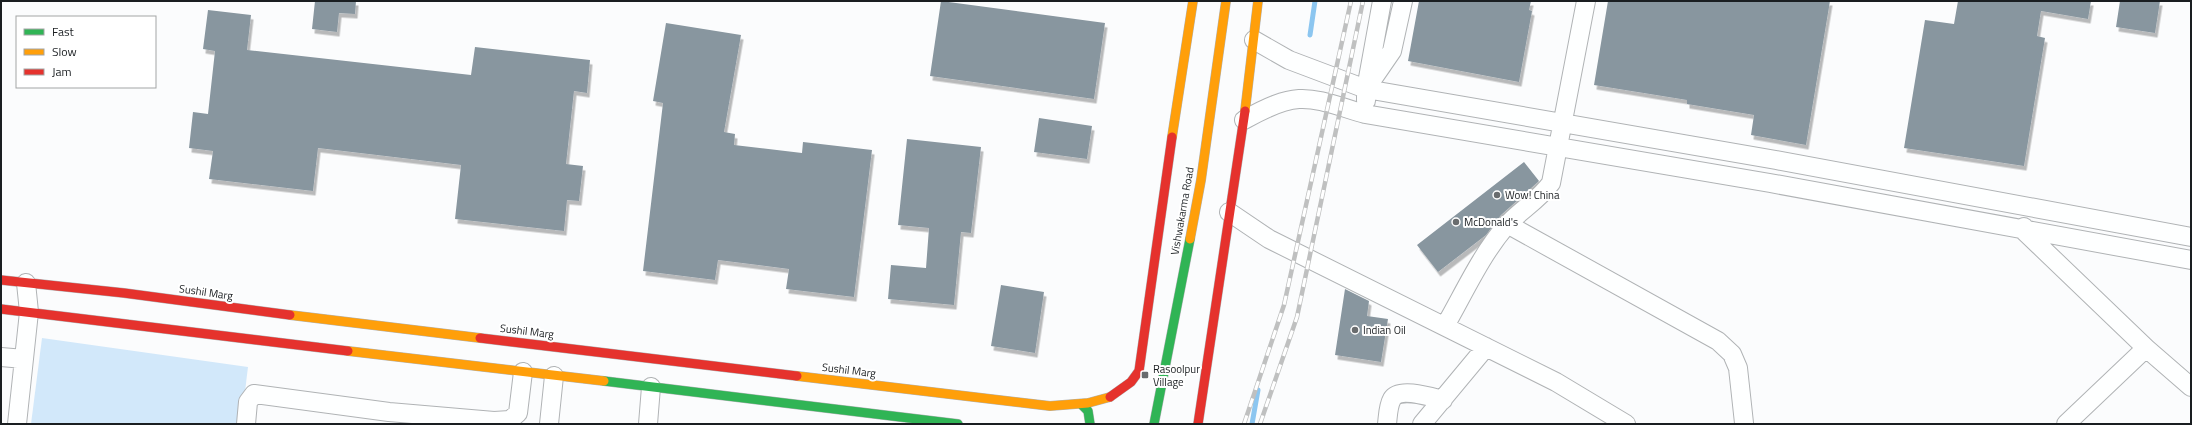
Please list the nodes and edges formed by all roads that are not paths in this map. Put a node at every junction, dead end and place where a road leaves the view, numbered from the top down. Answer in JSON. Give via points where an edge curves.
{"nodes":[{"id":1,"x":1193,"y":1,"type":"edge"},
{"id":2,"x":1226,"y":1,"type":"edge"},
{"id":3,"x":1258,"y":1,"type":"edge"},
{"id":4,"x":1382,"y":1,"type":"edge"},
{"id":5,"x":1403,"y":1,"type":"edge"},
{"id":6,"x":1586,"y":1,"type":"edge"},
{"id":7,"x":1254,"y":40,"type":"junction"},
{"id":8,"x":1366,"y":89,"type":"junction"},
{"id":9,"x":1365,"y":114,"type":"junction"},
{"id":10,"x":1244,"y":120,"type":"junction"},
{"id":11,"x":1562,"y":124,"type":"junction"},
{"id":12,"x":1558,"y":146,"type":"junction"},
{"id":13,"x":2028,"y":207,"type":"junction"},
{"id":14,"x":1229,"y":212,"type":"junction"},
{"id":15,"x":1507,"y":224,"type":"junction"},
{"id":16,"x":2024,"y":230,"type":"junction"},
{"id":17,"x":2191,"y":237,"type":"edge"},
{"id":18,"x":2191,"y":260,"type":"edge"},
{"id":19,"x":1,"y":280,"type":"edge"},
{"id":20,"x":26,"y":283,"type":"junction"},
{"id":21,"x":1,"y":309,"type":"edge"},
{"id":22,"x":29,"y":312,"type":"junction"},
{"id":23,"x":1445,"y":326,"type":"junction"},
{"id":24,"x":1486,"y":346,"type":"junction"},
{"id":25,"x":1170,"y":348,"type":"junction"},
{"id":26,"x":2146,"y":348,"type":"junction"},
{"id":27,"x":1,"y":357,"type":"edge"},
{"id":28,"x":24,"y":359,"type":"junction"},
{"id":29,"x":1139,"y":371,"type":"junction"},
{"id":30,"x":523,"y":372,"type":"junction"},
{"id":31,"x":554,"y":376,"type":"junction"},
{"id":32,"x":651,"y":387,"type":"junction"},
{"id":33,"x":2191,"y":387,"type":"edge"},
{"id":34,"x":1443,"y":400,"type":"junction"},
{"id":35,"x":1082,"y":404,"type":"junction"},
{"id":36,"x":388,"y":418,"type":"edge"},
{"id":37,"x":518,"y":419,"type":"edge"},
{"id":38,"x":17,"y":424,"type":"edge"},
{"id":39,"x":246,"y":424,"type":"edge"},
{"id":40,"x":549,"y":424,"type":"edge"},
{"id":41,"x":648,"y":424,"type":"edge"},
{"id":42,"x":958,"y":424,"type":"edge"},
{"id":43,"x":1090,"y":424,"type":"edge"},
{"id":44,"x":1154,"y":424,"type":"edge"},
{"id":45,"x":1198,"y":424,"type":"edge"},
{"id":46,"x":1387,"y":424,"type":"edge"},
{"id":47,"x":1422,"y":424,"type":"edge"},
{"id":48,"x":1626,"y":424,"type":"edge"},
{"id":49,"x":1744,"y":424,"type":"edge"},
{"id":50,"x":2066,"y":424,"type":"edge"}],
"edges":[{"from":1,"to":29,"type":"street","via":[[1168,192]]},
{"from":2,"to":25,"type":"street","name":"Vishwakarma Road"},
{"from":3,"to":7,"type":"street"},
{"from":4,"to":8,"type":"street"},
{"from":5,"to":8,"type":"street","via":[[1392,51]]},
{"from":6,"to":11,"type":"street"},
{"from":7,"to":8,"type":"street","via":[[1289,60]]},
{"from":7,"to":10,"type":"street"},
{"from":8,"to":9,"type":"street"},
{"from":8,"to":11,"type":"street"},
{"from":9,"to":10,"type":"street","via":[[1311,98],[1299,98],[1284,100]]},
{"from":9,"to":12,"type":"street"},
{"from":10,"to":14,"type":"street"},
{"from":11,"to":12,"type":"street"},
{"from":11,"to":13,"type":"street","via":[[1776,160]]},
{"from":12,"to":15,"type":"street","via":[[1551,184],[1541,196]]},
{"from":12,"to":16,"type":"street"},
{"from":13,"to":16,"type":"street"},
{"from":13,"to":17,"type":"street"},
{"from":14,"to":23,"type":"street","via":[[1269,239]]},
{"from":14,"to":45,"type":"street"},
{"from":15,"to":23,"type":"street"},
{"from":15,"to":49,"type":"street","via":[[1718,341],[1732,354],[1738,368]]},
{"from":16,"to":18,"type":"street"},
{"from":16,"to":26,"type":"street"},
{"from":19,"to":20,"type":"street","name":"Sushil Marg"},
{"from":20,"to":22,"type":"street"},
{"from":20,"to":35,"type":"street","name":"Sushil Marg","via":[[1050,406]]},
{"from":21,"to":22,"type":"street"},
{"from":22,"to":28,"type":"street"},
{"from":22,"to":30,"type":"street"},
{"from":23,"to":24,"type":"street"},
{"from":24,"to":34,"type":"street"},
{"from":24,"to":48,"type":"street","via":[[1556,382]]},
{"from":25,"to":29,"type":"street"},
{"from":25,"to":44,"type":"street","name":"Vishwakarma Road"},
{"from":26,"to":33,"type":"street"},
{"from":26,"to":50,"type":"street"},
{"from":27,"to":28,"type":"street"},
{"from":28,"to":38,"type":"street"},
{"from":29,"to":35,"type":"street","name":"Sushil Marg","via":[[1122,392],[1096,402]]},
{"from":30,"to":31,"type":"street"},
{"from":30,"to":37,"type":"street"},
{"from":31,"to":32,"type":"street"},
{"from":31,"to":40,"type":"street"},
{"from":32,"to":41,"type":"street"},
{"from":32,"to":42,"type":"street"},
{"from":34,"to":46,"type":"street","via":[[1403,392],[1396,394],[1391,400]]},
{"from":34,"to":47,"type":"street"},
{"from":35,"to":43,"type":"street","via":[[1088,411]]},
{"from":36,"to":37,"type":"street","via":[[494,422]]},
{"from":36,"to":39,"type":"street","via":[[254,394],[248,402]]}]}
